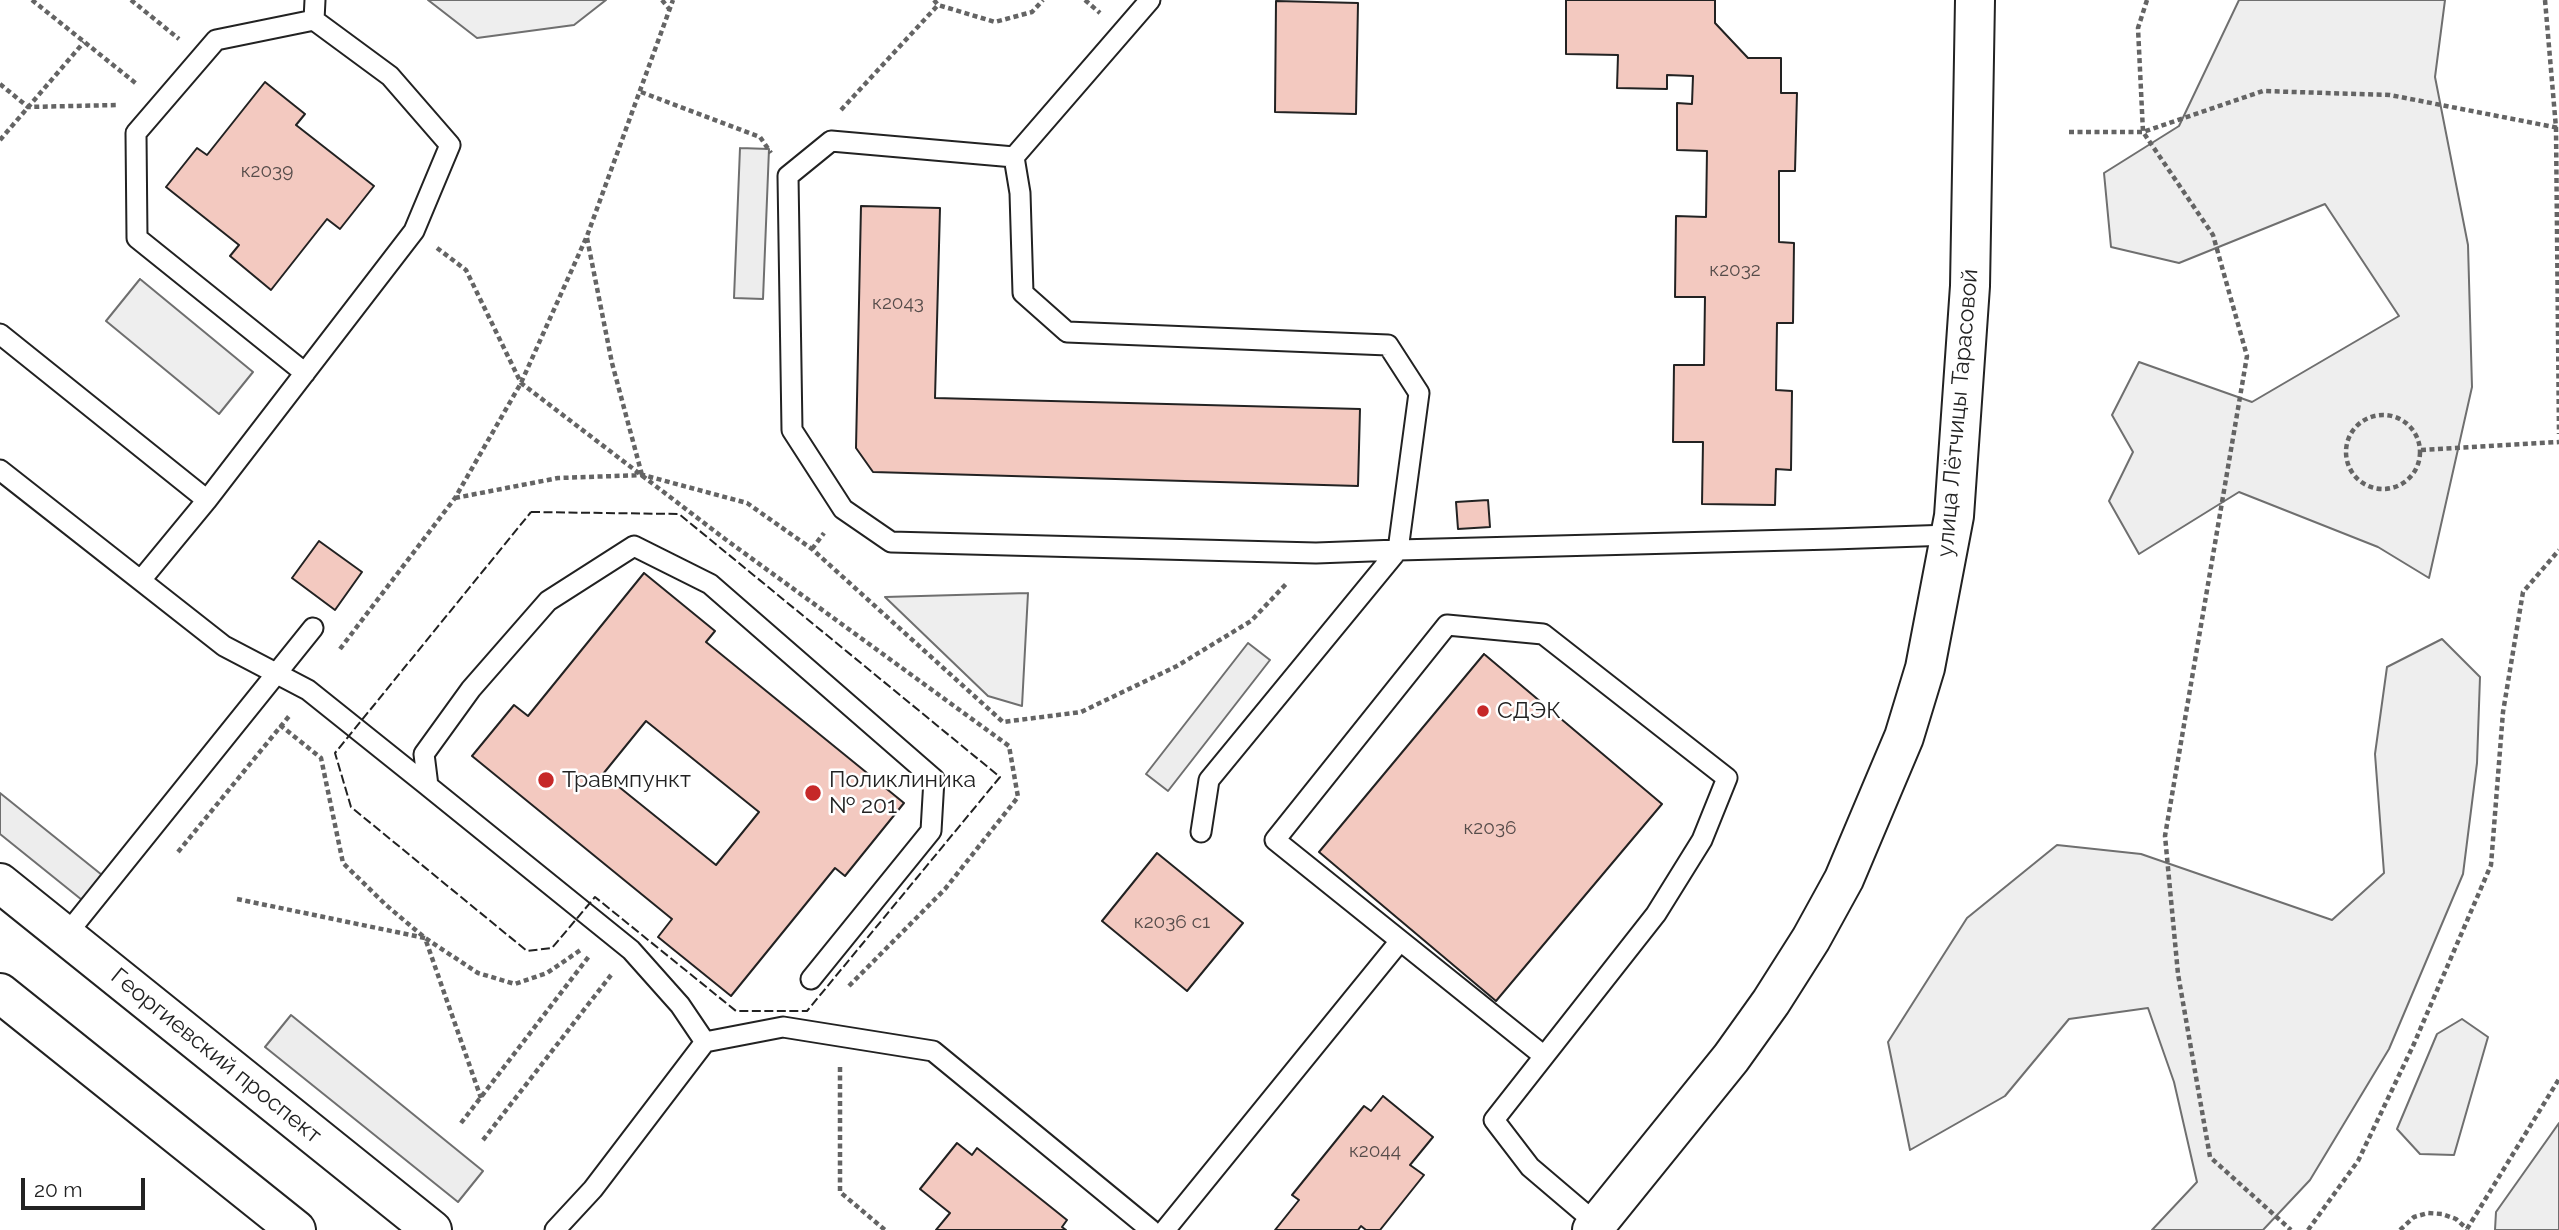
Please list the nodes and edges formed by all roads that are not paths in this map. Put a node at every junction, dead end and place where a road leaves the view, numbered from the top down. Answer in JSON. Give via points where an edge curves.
{"nodes":[{"id":1,"x":1150,"y":0,"type":"edge"},
{"id":2,"x":1975,"y":0,"type":"edge"},
{"id":3,"x":315,"y":10,"type":"edge"},
{"id":4,"x":1014,"y":157,"type":"junction"},
{"id":5,"x":0,"y":334,"type":"edge"},
{"id":6,"x":304,"y":373,"type":"junction"},
{"id":7,"x":0,"y":470,"type":"edge"},
{"id":8,"x":208,"y":500,"type":"junction"},
{"id":9,"x":1950,"y":535,"type":"junction"},
{"id":10,"x":1398,"y":550,"type":"junction"},
{"id":11,"x":141,"y":580,"type":"junction"},
{"id":12,"x":313,"y":628,"type":"dead end"},
{"id":13,"x":277,"y":674,"type":"junction"},
{"id":14,"x":428,"y":786,"type":"junction"},
{"id":15,"x":1201,"y":832,"type":"dead end"},
{"id":16,"x":0,"y":883,"type":"edge"},
{"id":17,"x":66,"y":935,"type":"junction"},
{"id":18,"x":1401,"y":941,"type":"junction"},
{"id":19,"x":811,"y":979,"type":"dead end"},
{"id":20,"x":0,"y":993,"type":"edge"},
{"id":21,"x":705,"y":1042,"type":"junction"},
{"id":22,"x":1544,"y":1056,"type":"junction"},
{"id":23,"x":1595,"y":1227,"type":"edge"},
{"id":24,"x":296,"y":1230,"type":"edge"},
{"id":25,"x":432,"y":1230,"type":"edge"},
{"id":26,"x":555,"y":1230,"type":"edge"},
{"id":27,"x":1151,"y":1230,"type":"edge"},
{"id":28,"x":1165,"y":1230,"type":"edge"}],
"edges":[{"from":1,"to":4,"type":"lane"},
{"from":2,"to":9,"type":"main road","name":"улица Лётчицы Тарасовой","via":[[1970,286]]},
{"from":3,"to":6,"type":"lane","via":[[390,76],[450,145],[414,231]]},
{"from":3,"to":6,"type":"lane","via":[[216,40],[136,133],[137,238]]},
{"from":4,"to":10,"type":"lane","via":[[1020,193],[1023,293],[1067,332],[1388,345],[1419,393]]},
{"from":4,"to":10,"type":"lane","via":[[831,141],[788,176],[792,430],[843,509],[891,542]]},
{"from":5,"to":8,"type":"lane"},
{"from":6,"to":8,"type":"lane"},
{"from":7,"to":11,"type":"lane"},
{"from":8,"to":11,"type":"lane"},
{"from":9,"to":10,"type":"lane"},
{"from":9,"to":23,"type":"main road","name":"улица Лётчицы Тарасовой","via":[[1925,668],[1905,737],[1844,878],[1771,1002]]},
{"from":10,"to":15,"type":"lane","via":[[1209,780]]},
{"from":11,"to":13,"type":"lane","via":[[224,646]]},
{"from":12,"to":13,"type":"lane"},
{"from":13,"to":14,"type":"lane","via":[[308,690]]},
{"from":13,"to":17,"type":"lane"},
{"from":14,"to":19,"type":"lane","via":[[425,754],[471,689],[548,601],[634,546],[710,584],[934,779],[931,831]]},
{"from":14,"to":21,"type":"lane","via":[[631,950],[680,1005]]},
{"from":16,"to":17,"type":"main road","name":"Георгиевский проспект"},
{"from":17,"to":25,"type":"main road","name":"Георгиевский проспект"},
{"from":18,"to":22,"type":"lane"},
{"from":18,"to":22,"type":"lane","via":[[1275,839],[1447,625],[1543,634],[1727,778],[1702,840],[1656,914]]},
{"from":18,"to":28,"type":"lane"},
{"from":20,"to":24,"type":"main road"},
{"from":21,"to":26,"type":"lane","via":[[593,1189]]},
{"from":21,"to":27,"type":"lane","via":[[783,1027],[933,1051]]},
{"from":22,"to":23,"type":"lane","via":[[1494,1120],[1530,1167]]}]}
